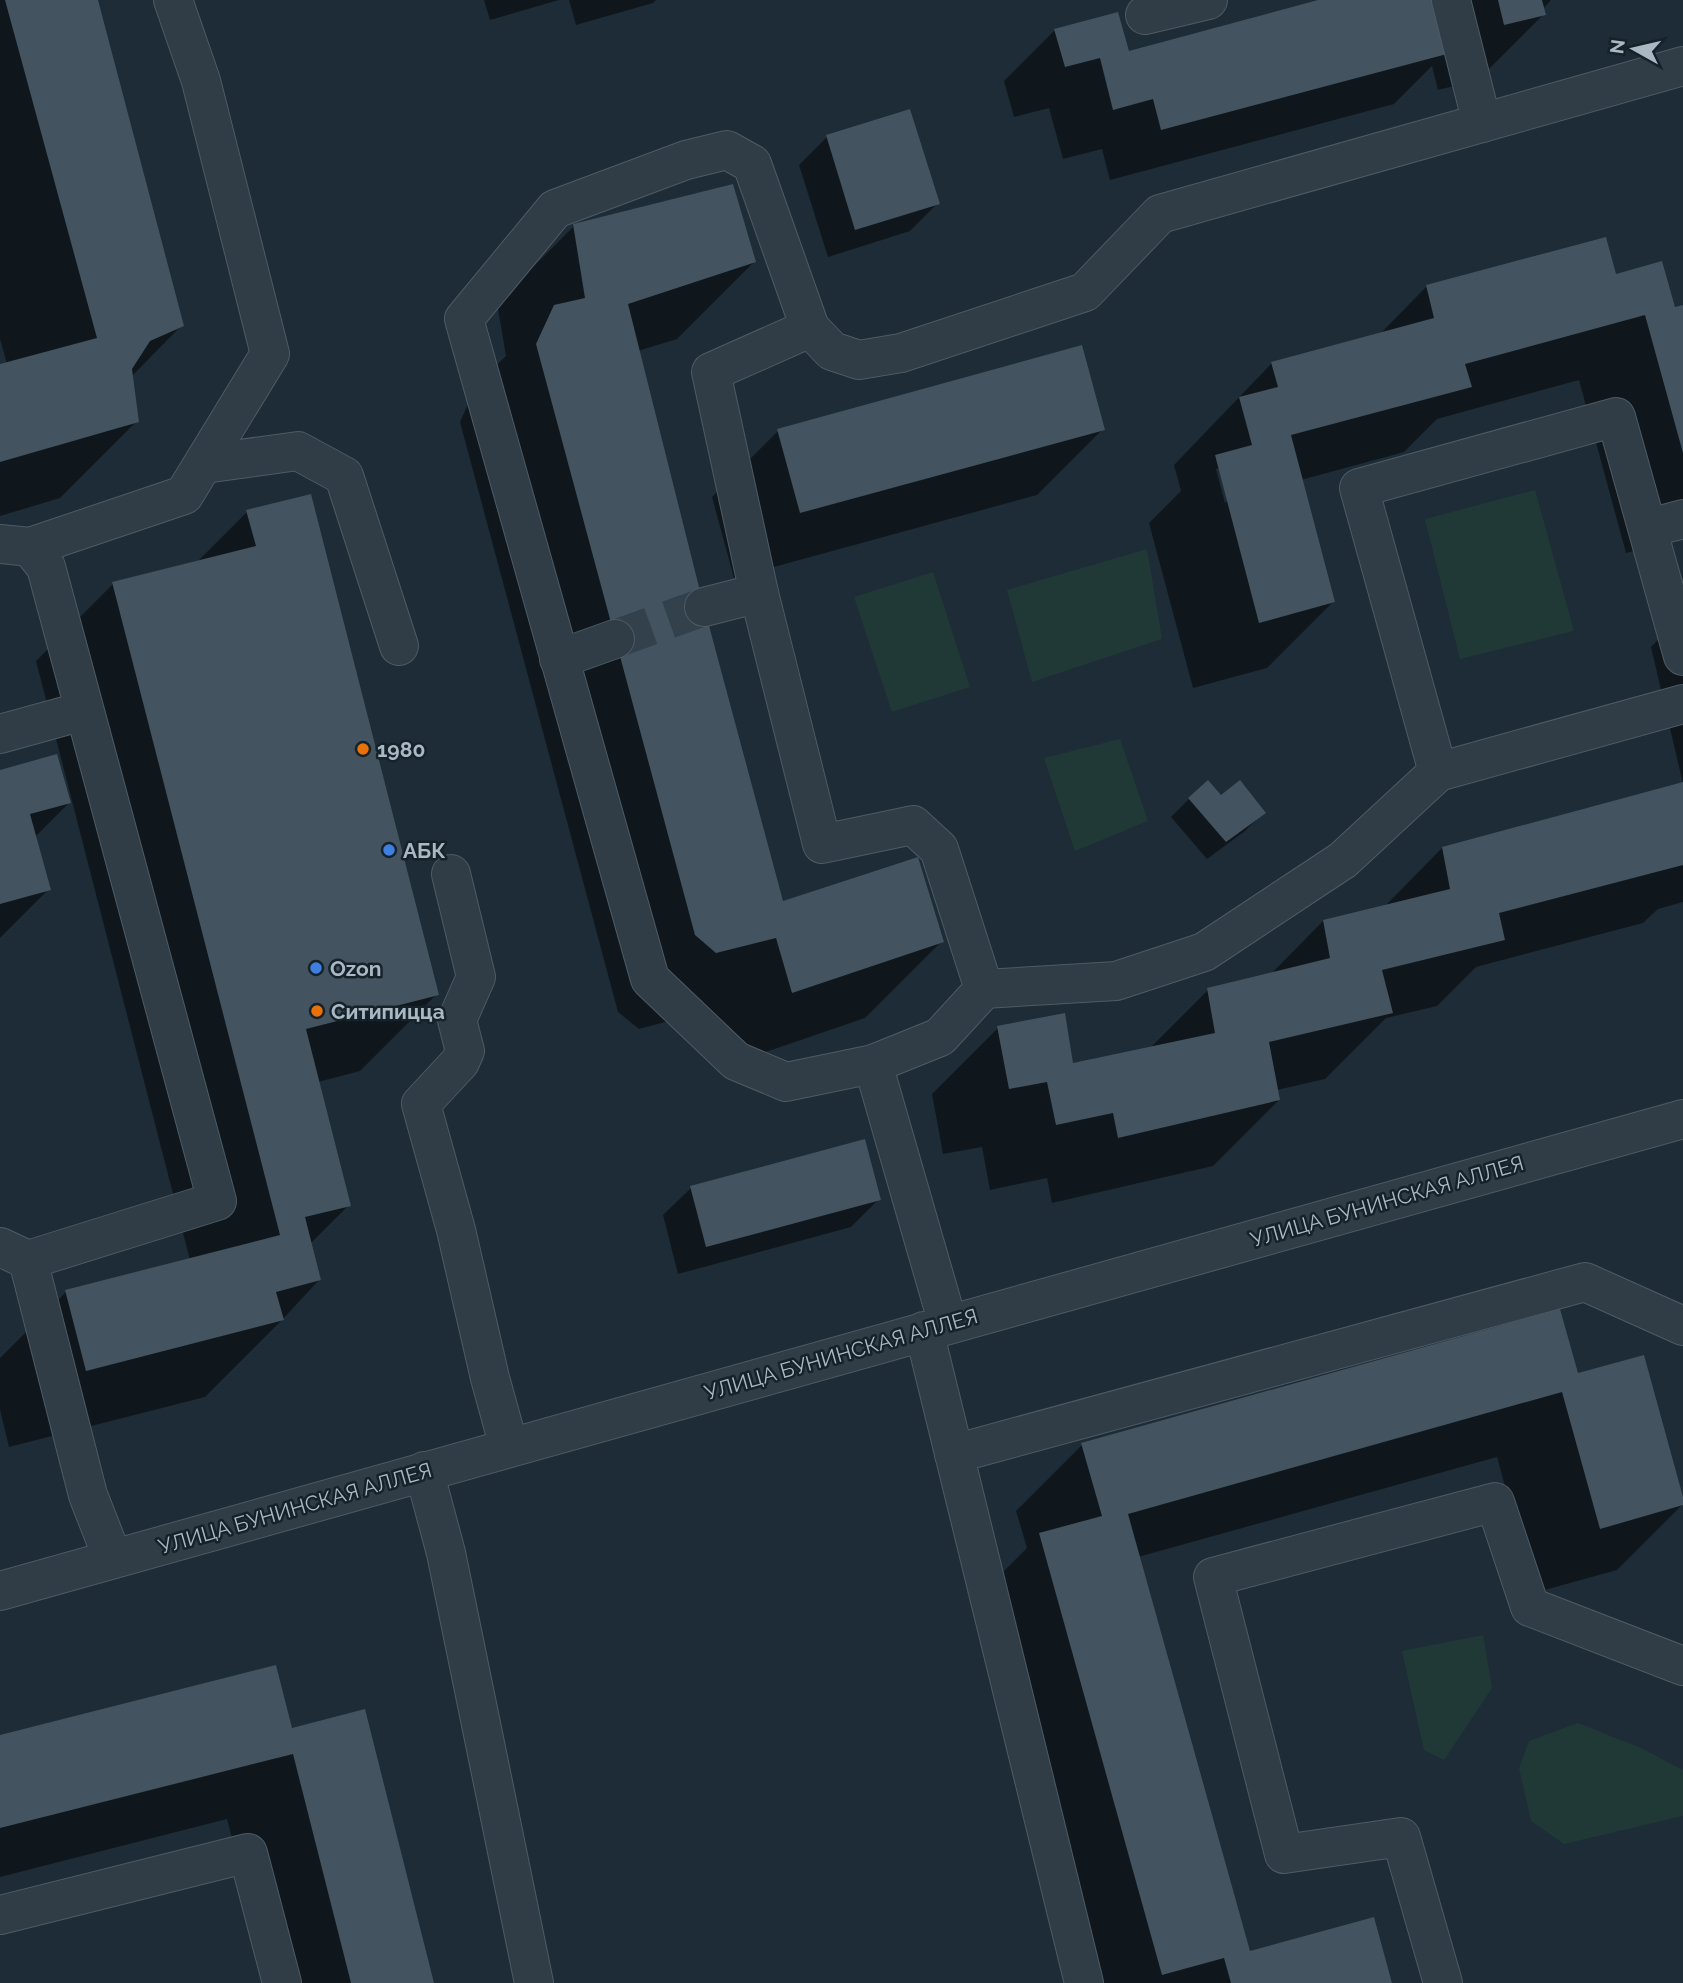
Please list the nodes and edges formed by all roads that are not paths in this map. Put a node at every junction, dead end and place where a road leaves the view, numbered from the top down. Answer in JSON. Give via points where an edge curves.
{"nodes":[{"id":1,"x":173,"y":0,"type":"edge"},
{"id":2,"x":1208,"y":0,"type":"edge"},
{"id":3,"x":1451,"y":0,"type":"edge"},
{"id":4,"x":1145,"y":15,"type":"dead end"},
{"id":5,"x":1683,"y":66,"type":"edge"},
{"id":6,"x":1482,"y":123,"type":"junction"},
{"id":7,"x":810,"y":328,"type":"junction"},
{"id":8,"x":204,"y":464,"type":"junction"},
{"id":9,"x":1666,"y":523,"type":"edge"},
{"id":10,"x":15,"y":546,"type":"edge"},
{"id":11,"x":759,"y":593,"type":"junction"},
{"id":12,"x":704,"y":607,"type":"tunnel mouth"},
{"id":13,"x":615,"y":639,"type":"tunnel mouth"},
{"id":14,"x":399,"y":646,"type":"dead end"},
{"id":15,"x":1683,"y":656,"type":"edge"},
{"id":16,"x":559,"y":659,"type":"junction"},
{"id":17,"x":1683,"y":704,"type":"edge"},
{"id":18,"x":83,"y":711,"type":"junction"},
{"id":19,"x":0,"y":734,"type":"edge"},
{"id":20,"x":1438,"y":772,"type":"junction"},
{"id":21,"x":451,"y":874,"type":"dead end"},
{"id":22,"x":984,"y":989,"type":"junction"},
{"id":23,"x":873,"y":1064,"type":"junction"},
{"id":24,"x":1683,"y":1119,"type":"edge"},
{"id":25,"x":14,"y":1253,"type":"edge"},
{"id":26,"x":1683,"y":1326,"type":"edge"},
{"id":27,"x":936,"y":1327,"type":"junction"},
{"id":28,"x":509,"y":1447,"type":"junction"},
{"id":29,"x":954,"y":1454,"type":"junction"},
{"id":30,"x":425,"y":1471,"type":"junction"},
{"id":31,"x":113,"y":1559,"type":"junction"},
{"id":32,"x":0,"y":1591,"type":"edge"},
{"id":33,"x":1683,"y":1666,"type":"edge"},
{"id":34,"x":0,"y":1915,"type":"edge"},
{"id":35,"x":282,"y":1983,"type":"edge"},
{"id":36,"x":534,"y":1983,"type":"edge"},
{"id":37,"x":1084,"y":1983,"type":"edge"},
{"id":38,"x":1443,"y":1983,"type":"edge"}],
"edges":[{"from":1,"to":8,"type":"street","via":[[201,81],[270,354]]},
{"from":2,"to":4,"type":"street"},
{"from":3,"to":6,"type":"street"},
{"from":5,"to":6,"type":"street"},
{"from":6,"to":7,"type":"street","via":[[1160,214],[1085,292],[901,353],[859,360],[832,351]]},
{"from":7,"to":11,"type":"street","via":[[711,372]]},
{"from":7,"to":16,"type":"street","via":[[752,164],[727,150],[686,160],[555,209],[464,319]]},
{"from":8,"to":10,"type":"street","via":[[184,495]]},
{"from":8,"to":14,"type":"street","via":[[298,451],[344,476]]},
{"from":9,"to":15,"type":"street"},
{"from":9,"to":20,"type":"street","via":[[1616,416],[1359,488]]},
{"from":10,"to":18,"type":"street","via":[[46,567]]},
{"from":11,"to":12,"type":"street"},
{"from":11,"to":22,"type":"street","via":[[822,844],[913,825],[939,849]]},
{"from":13,"to":16,"type":"street"},
{"from":16,"to":23,"type":"street","via":[[650,979],[736,1061],[786,1082]]},
{"from":17,"to":20,"type":"street"},
{"from":18,"to":19,"type":"street"},
{"from":18,"to":25,"type":"street","via":[[217,1201]]},
{"from":20,"to":22,"type":"street","via":[[1343,860],[1204,952],[1116,981]]},
{"from":21,"to":28,"type":"street","via":[[476,978],[457,1020],[465,1051],[421,1104]]},
{"from":22,"to":23,"type":"street","via":[[940,1037]]},
{"from":23,"to":27,"type":"street"},
{"from":24,"to":27,"type":"street","name":"УЛИЦА БУНИНСКАЯ АЛЛЕЯ"},
{"from":25,"to":31,"type":"street","via":[[88,1495]]},
{"from":26,"to":29,"type":"street","via":[[1585,1282]]},
{"from":27,"to":28,"type":"street","name":"УЛИЦА БУНИНСКАЯ АЛЛЕЯ"},
{"from":27,"to":29,"type":"street"},
{"from":28,"to":30,"type":"street","name":"УЛИЦА БУНИНСКАЯ АЛЛЕЯ"},
{"from":29,"to":37,"type":"street"},
{"from":30,"to":31,"type":"street","name":"УЛИЦА БУНИНСКАЯ АЛЛЕЯ"},
{"from":30,"to":36,"type":"street"},
{"from":31,"to":32,"type":"street","name":"УЛИЦА БУНИНСКАЯ АЛЛЕЯ"},
{"from":33,"to":38,"type":"street","via":[[1530,1607],[1495,1502],[1213,1577],[1284,1854],[1401,1837]]},
{"from":34,"to":35,"type":"street","via":[[248,1853]]}]}
